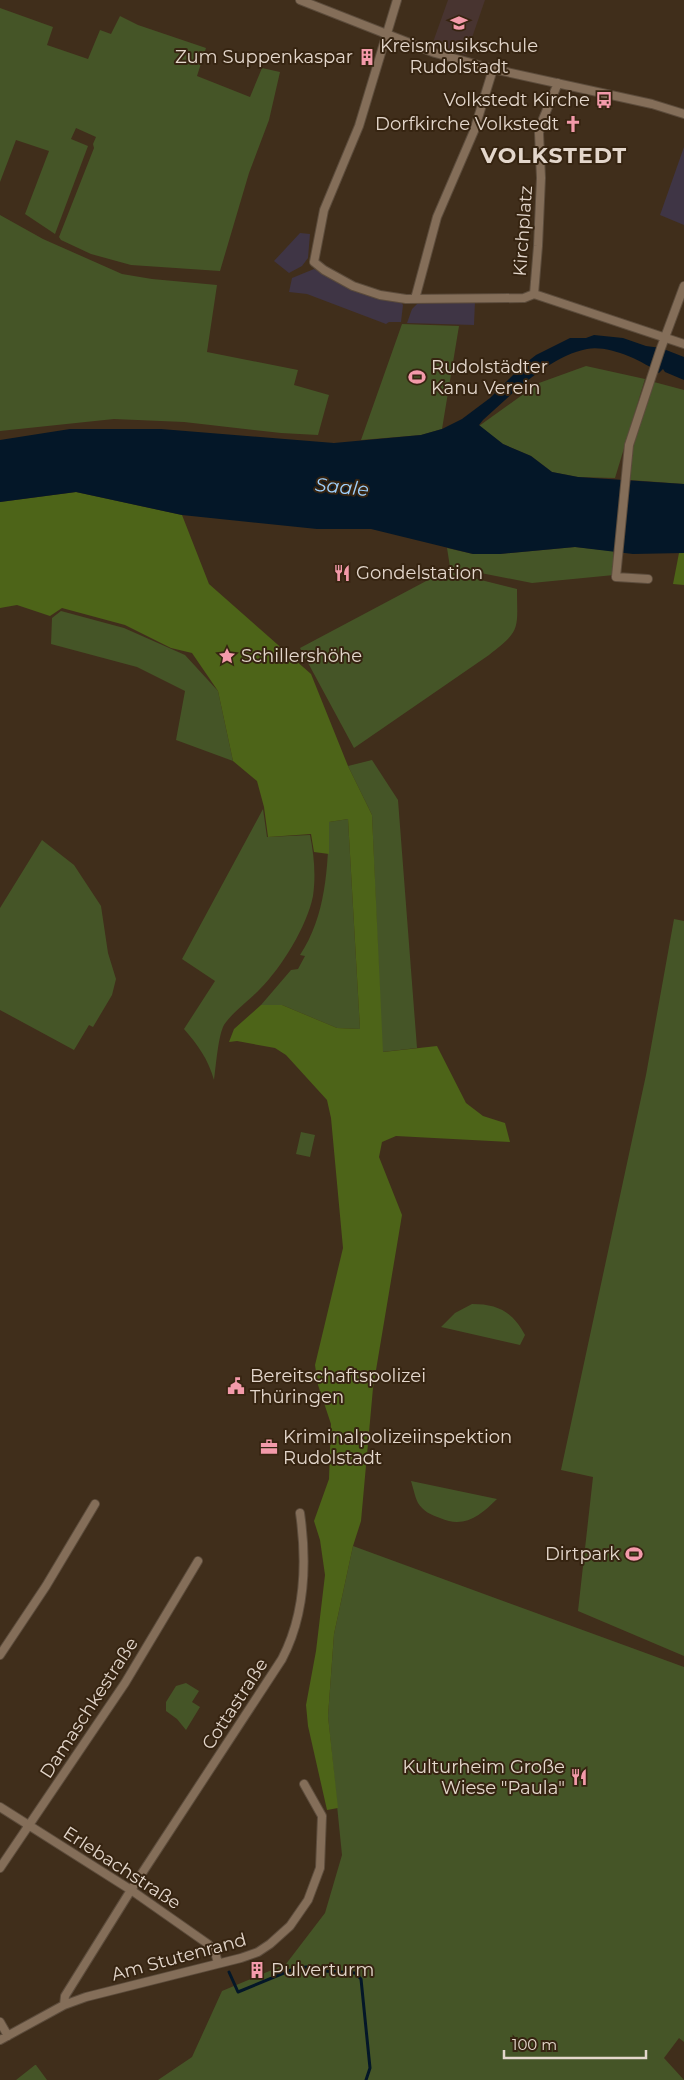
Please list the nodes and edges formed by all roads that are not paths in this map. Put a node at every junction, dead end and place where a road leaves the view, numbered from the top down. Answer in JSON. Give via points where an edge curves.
{"nodes":[{"id":1,"x":300,"y":0,"type":"edge"},
{"id":2,"x":397,"y":0,"type":"edge"},
{"id":3,"x":385,"y":34,"type":"junction"},
{"id":4,"x":493,"y":69,"type":"junction"},
{"id":5,"x":558,"y":83,"type":"junction"},
{"id":6,"x":684,"y":114,"type":"edge"},
{"id":7,"x":684,"y":286,"type":"edge"},
{"id":8,"x":534,"y":294,"type":"junction"},
{"id":9,"x":415,"y":299,"type":"junction"},
{"id":10,"x":664,"y":338,"type":"junction"},
{"id":11,"x":684,"y":344,"type":"edge"},
{"id":12,"x":648,"y":580,"type":"dead end"},
{"id":13,"x":96,"y":1504,"type":"dead end"},
{"id":14,"x":300,"y":1513,"type":"dead end"},
{"id":15,"x":198,"y":1561,"type":"dead end"},
{"id":16,"x":0,"y":1654,"type":"edge"},
{"id":17,"x":304,"y":1784,"type":"dead end"},
{"id":18,"x":0,"y":1807,"type":"edge"},
{"id":19,"x":29,"y":1825,"type":"junction"},
{"id":20,"x":0,"y":1868,"type":"edge"},
{"id":21,"x":131,"y":1890,"type":"junction"},
{"id":22,"x":218,"y":1963,"type":"junction"},
{"id":23,"x":64,"y":2005,"type":"junction"},
{"id":24,"x":0,"y":2022,"type":"edge"},
{"id":25,"x":8,"y":2036,"type":"junction"},
{"id":26,"x":0,"y":2040,"type":"edge"}],
"edges":[{"from":1,"to":3,"type":"street"},
{"from":2,"to":3,"type":"street"},
{"from":3,"to":4,"type":"street","via":[[435,54]]},
{"from":3,"to":9,"type":"street","via":[[359,126],[324,210],[314,262],[353,286],[380,295]]},
{"from":4,"to":5,"type":"street"},
{"from":4,"to":9,"type":"street","via":[[474,131],[437,217]]},
{"from":5,"to":6,"type":"street"},
{"from":5,"to":8,"type":"street","name":"Kirchplatz","via":[[539,134],[541,178]]},
{"from":7,"to":10,"type":"street"},
{"from":8,"to":9,"type":"street","via":[[524,298]]},
{"from":8,"to":10,"type":"street"},
{"from":10,"to":11,"type":"street"},
{"from":10,"to":12,"type":"street","via":[[629,445],[616,577]]},
{"from":13,"to":16,"type":"street"},
{"from":14,"to":21,"type":"street","name":"Cottastraße","via":[[304,1561],[302,1593],[290,1645]]},
{"from":15,"to":19,"type":"street","name":"Damaschkestraße","via":[[126,1684]]},
{"from":17,"to":22,"type":"street","name":"Am Stutenrand","via":[[322,1816],[320,1868],[308,1900],[290,1926],[270,1944],[258,1952]]},
{"from":18,"to":19,"type":"street","name":"Erlebachstraße"},
{"from":19,"to":20,"type":"street","name":"Damaschkestraße"},
{"from":19,"to":21,"type":"street","name":"Erlebachstraße"},
{"from":21,"to":22,"type":"street","name":"Erlebachstraße","via":[[208,1944]]},
{"from":21,"to":23,"type":"street","name":"Am Stutenrand","via":[[65,1996]]},
{"from":22,"to":23,"type":"street","name":"Am Stutenrand"},
{"from":23,"to":25,"type":"street","name":"Am Stutenrand"},
{"from":24,"to":25,"type":"street"},
{"from":25,"to":26,"type":"street","name":"Am Stutenrand"}]}
